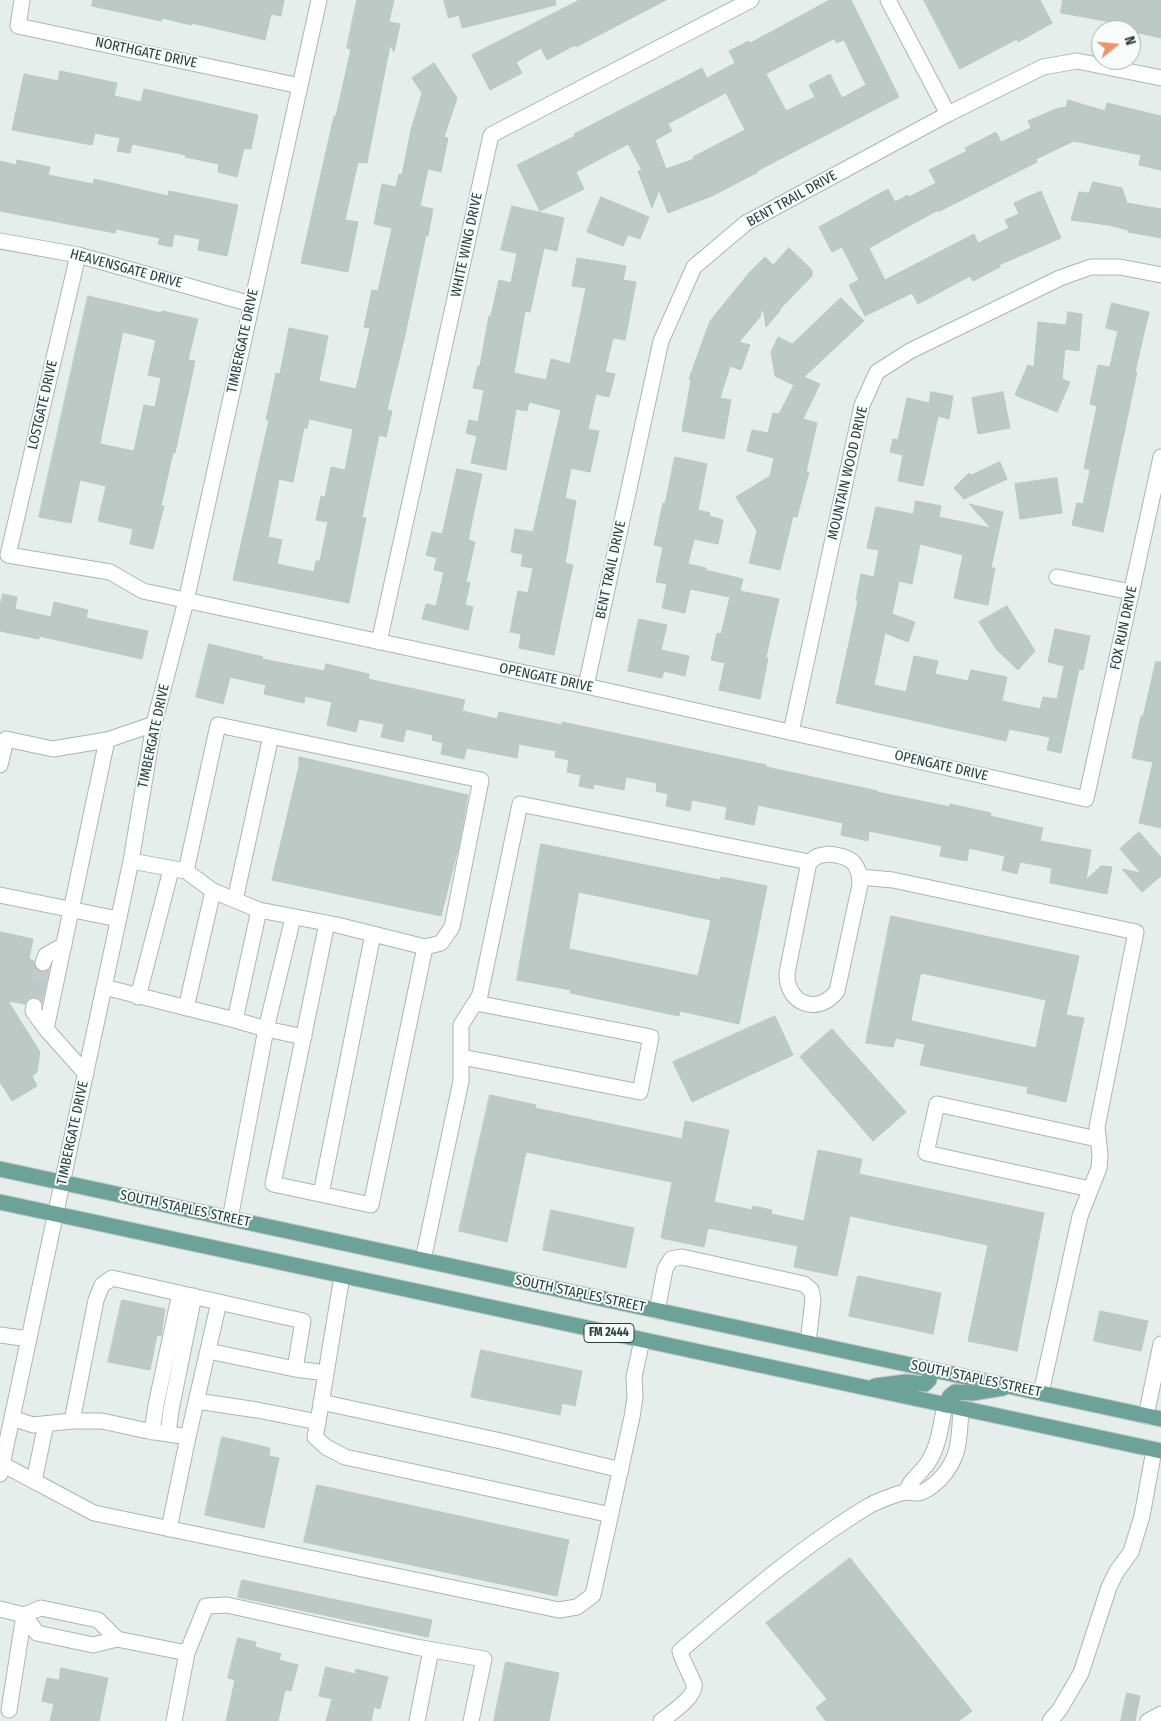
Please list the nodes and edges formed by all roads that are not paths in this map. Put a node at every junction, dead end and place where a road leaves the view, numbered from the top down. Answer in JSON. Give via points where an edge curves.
{"nodes":[{"id":1,"x":22,"y":0,"type":"edge"},
{"id":2,"x":319,"y":0,"type":"edge"},
{"id":3,"x":751,"y":0,"type":"edge"},
{"id":4,"x":888,"y":0,"type":"edge"},
{"id":5,"x":1161,"y":78,"type":"edge"},
{"id":6,"x":300,"y":86,"type":"junction"},
{"id":7,"x":948,"y":114,"type":"junction"},
{"id":8,"x":0,"y":241,"type":"edge"},
{"id":9,"x":78,"y":255,"type":"junction"},
{"id":10,"x":1161,"y":275,"type":"edge"},
{"id":11,"x":251,"y":304,"type":"junction"},
{"id":12,"x":1161,"y":457,"type":"edge"},
{"id":13,"x":8,"y":555,"type":"joint"},
{"id":14,"x":1057,"y":577,"type":"dead end"},
{"id":15,"x":1131,"y":592,"type":"junction"},
{"id":16,"x":186,"y":601,"type":"junction"},
{"id":17,"x":380,"y":642,"type":"junction"},
{"id":18,"x":586,"y":686,"type":"junction"},
{"id":19,"x":154,"y":724,"type":"junction"},
{"id":20,"x":791,"y":732,"type":"junction"},
{"id":21,"x":271,"y":736,"type":"junction"},
{"id":22,"x":107,"y":740,"type":"junction"},
{"id":23,"x":0,"y":765,"type":"edge"},
{"id":24,"x":1086,"y":799,"type":"joint"},
{"id":25,"x":131,"y":862,"type":"junction"},
{"id":26,"x":809,"y":862,"type":"junction"},
{"id":27,"x":178,"y":870,"type":"junction"},
{"id":28,"x":860,"y":877,"type":"junction"},
{"id":29,"x":214,"y":891,"type":"junction"},
{"id":30,"x":0,"y":895,"type":"edge"},
{"id":31,"x":235,"y":900,"type":"junction"},
{"id":32,"x":71,"y":910,"type":"junction"},
{"id":33,"x":259,"y":910,"type":"junction"},
{"id":34,"x":293,"y":918,"type":"junction"},
{"id":35,"x":118,"y":919,"type":"junction"},
{"id":36,"x":327,"y":924,"type":"junction"},
{"id":37,"x":373,"y":934,"type":"junction"},
{"id":38,"x":64,"y":945,"type":"junction"},
{"id":39,"x":425,"y":947,"type":"junction"},
{"id":40,"x":43,"y":963,"type":"tunnel mouth"},
{"id":41,"x":104,"y":988,"type":"junction"},
{"id":42,"x":138,"y":996,"type":"junction"},
{"id":43,"x":476,"y":1003,"type":"junction"},
{"id":44,"x":34,"y":1006,"type":"tunnel mouth"},
{"id":45,"x":186,"y":1008,"type":"junction"},
{"id":46,"x":235,"y":1020,"type":"junction"},
{"id":47,"x":46,"y":1028,"type":"junction"},
{"id":48,"x":266,"y":1029,"type":"junction"},
{"id":49,"x":304,"y":1037,"type":"junction"},
{"id":50,"x":462,"y":1057,"type":"junction"},
{"id":51,"x":86,"y":1074,"type":"junction"},
{"id":52,"x":1097,"y":1139,"type":"junction"},
{"id":53,"x":0,"y":1170,"type":"edge"},
{"id":54,"x":62,"y":1183,"type":"junction"},
{"id":55,"x":1090,"y":1189,"type":"junction"},
{"id":56,"x":321,"y":1194,"type":"junction"},
{"id":57,"x":0,"y":1202,"type":"edge"},
{"id":58,"x":56,"y":1214,"type":"junction"},
{"id":59,"x":230,"y":1219,"type":"junction"},
{"id":60,"x":423,"y":1260,"type":"junction"},
{"id":61,"x":342,"y":1276,"type":"junction"},
{"id":62,"x":187,"y":1294,"type":"junction"},
{"id":63,"x":219,"y":1302,"type":"junction"},
{"id":64,"x":657,"y":1311,"type":"junction"},
{"id":65,"x":0,"y":1335,"type":"edge"},
{"id":66,"x":29,"y":1339,"type":"junction"},
{"id":67,"x":642,"y":1340,"type":"junction"},
{"id":68,"x":808,"y":1343,"type":"junction"},
{"id":69,"x":1161,"y":1344,"type":"edge"},
{"id":70,"x":208,"y":1351,"type":"junction"},
{"id":71,"x":295,"y":1369,"type":"junction"},
{"id":72,"x":931,"y":1370,"type":"junction"},
{"id":73,"x":326,"y":1373,"type":"junction"},
{"id":74,"x":1009,"y":1386,"type":"junction"},
{"id":75,"x":864,"y":1388,"type":"junction"},
{"id":76,"x":1041,"y":1393,"type":"junction"},
{"id":77,"x":197,"y":1401,"type":"junction"},
{"id":78,"x":321,"y":1402,"type":"junction"},
{"id":79,"x":946,"y":1405,"type":"junction"},
{"id":80,"x":961,"y":1408,"type":"junction"},
{"id":81,"x":1154,"y":1417,"type":"edge"},
{"id":82,"x":12,"y":1418,"type":"junction"},
{"id":83,"x":72,"y":1421,"type":"junction"},
{"id":84,"x":318,"y":1422,"type":"junction"},
{"id":85,"x":46,"y":1424,"type":"junction"},
{"id":86,"x":152,"y":1432,"type":"junction"},
{"id":87,"x":168,"y":1434,"type":"junction"},
{"id":88,"x":188,"y":1437,"type":"junction"},
{"id":89,"x":1158,"y":1451,"type":"edge"},
{"id":90,"x":1,"y":1469,"type":"edge"},
{"id":91,"x":621,"y":1470,"type":"junction"},
{"id":92,"x":34,"y":1481,"type":"junction"},
{"id":93,"x":906,"y":1492,"type":"junction"},
{"id":94,"x":611,"y":1514,"type":"junction"},
{"id":95,"x":169,"y":1529,"type":"junction"},
{"id":96,"x":0,"y":1609,"type":"edge"},
{"id":97,"x":24,"y":1615,"type":"junction"},
{"id":98,"x":117,"y":1639,"type":"junction"},
{"id":99,"x":431,"y":1650,"type":"junction"},
{"id":100,"x":187,"y":1653,"type":"junction"},
{"id":101,"x":9,"y":1710,"type":"dead end"},
{"id":102,"x":1161,"y":1714,"type":"edge"},
{"id":103,"x":174,"y":1721,"type":"edge"},
{"id":104,"x":417,"y":1721,"type":"edge"},
{"id":105,"x":471,"y":1721,"type":"edge"},
{"id":106,"x":661,"y":1721,"type":"edge"},
{"id":107,"x":1050,"y":1721,"type":"edge"},
{"id":108,"x":1148,"y":1721,"type":"edge"}],
"edges":[{"from":1,"to":6,"type":"street","name":"NORTHGATE DRIVE","via":[[18,26]]},
{"from":2,"to":6,"type":"street","name":"TIMBERGATE DRIVE"},
{"from":3,"to":17,"type":"street","name":"WHITE WING DRIVE","via":[[491,135]]},
{"from":4,"to":7,"type":"street"},
{"from":5,"to":7,"type":"street","name":"BENT TRAIL DRIVE","via":[[1076,61],[1043,67]]},
{"from":6,"to":11,"type":"street","name":"TIMBERGATE DRIVE"},
{"from":7,"to":18,"type":"street","name":"BENT TRAIL DRIVE","via":[[746,223],[694,267],[661,341]]},
{"from":8,"to":9,"type":"street","name":"HEAVENSGATE DRIVE"},
{"from":9,"to":11,"type":"street","name":"HEAVENSGATE DRIVE"},
{"from":9,"to":13,"type":"street","name":"LOSTGATE DRIVE"},
{"from":10,"to":20,"type":"street","name":"MOUNTAIN WOOD DRIVE","via":[[1120,268],[1091,268],[1060,278],[910,351],[877,372],[862,405]]},
{"from":11,"to":16,"type":"street","name":"TIMBERGATE DRIVE"},
{"from":12,"to":15,"type":"street","name":"FOX RUN DRIVE"},
{"from":13,"to":16,"type":"street","name":"OPENGATE DRIVE","via":[[110,572],[143,591]]},
{"from":14,"to":15,"type":"street"},
{"from":15,"to":24,"type":"street","name":"FOX RUN DRIVE"},
{"from":16,"to":17,"type":"street","name":"OPENGATE DRIVE"},
{"from":16,"to":19,"type":"street","name":"TIMBERGATE DRIVE"},
{"from":17,"to":18,"type":"street","name":"OPENGATE DRIVE"},
{"from":18,"to":20,"type":"street","name":"OPENGATE DRIVE"},
{"from":19,"to":22,"type":"street"},
{"from":19,"to":25,"type":"street","name":"TIMBERGATE DRIVE"},
{"from":20,"to":24,"type":"street","name":"OPENGATE DRIVE"},
{"from":21,"to":27,"type":"street","via":[[218,725]]},
{"from":21,"to":31,"type":"street"},
{"from":21,"to":39,"type":"street","via":[[481,780],[452,927],[441,944]]},
{"from":22,"to":23,"type":"street","via":[[52,750],[6,739]]},
{"from":22,"to":32,"type":"street"},
{"from":25,"to":27,"type":"street"},
{"from":25,"to":35,"type":"street","name":"TIMBERGATE DRIVE"},
{"from":26,"to":28,"type":"street","via":[[820,855],[835,854],[853,862]]},
{"from":26,"to":28,"type":"street","via":[[787,978],[792,994],[806,1003],[822,1003],[837,991]]},
{"from":26,"to":43,"type":"street","via":[[520,804]]},
{"from":27,"to":29,"type":"street"},
{"from":27,"to":42,"type":"street"},
{"from":28,"to":52,"type":"street","via":[[893,880],[1136,932],[1098,1119]]},
{"from":29,"to":31,"type":"street"},
{"from":29,"to":45,"type":"street"},
{"from":30,"to":32,"type":"street"},
{"from":31,"to":33,"type":"street"},
{"from":32,"to":35,"type":"street"},
{"from":32,"to":38,"type":"street"},
{"from":33,"to":34,"type":"street"},
{"from":33,"to":46,"type":"street"},
{"from":34,"to":36,"type":"street"},
{"from":34,"to":48,"type":"street"},
{"from":35,"to":41,"type":"street","name":"TIMBERGATE DRIVE"},
{"from":36,"to":37,"type":"street"},
{"from":36,"to":49,"type":"street"},
{"from":37,"to":39,"type":"street"},
{"from":37,"to":56,"type":"street"},
{"from":38,"to":40,"type":"street","via":[[46,955]]},
{"from":38,"to":47,"type":"street"},
{"from":39,"to":56,"type":"street","via":[[371,1205]]},
{"from":41,"to":42,"type":"street"},
{"from":41,"to":51,"type":"street","name":"TIMBERGATE DRIVE"},
{"from":42,"to":45,"type":"street"},
{"from":43,"to":50,"type":"street","via":[[461,1025]]},
{"from":43,"to":50,"type":"street","via":[[651,1037],[640,1092]]},
{"from":44,"to":47,"type":"street","via":[[33,1011]]},
{"from":45,"to":46,"type":"street"},
{"from":46,"to":48,"type":"street"},
{"from":47,"to":51,"type":"street"},
{"from":48,"to":49,"type":"street"},
{"from":48,"to":59,"type":"street"},
{"from":49,"to":56,"type":"street","via":[[273,1184]]},
{"from":50,"to":60,"type":"street","via":[[461,1082]]},
{"from":51,"to":54,"type":"street","name":"TIMBERGATE DRIVE"},
{"from":52,"to":55,"type":"street","via":[[1100,1162]]},
{"from":52,"to":55,"type":"street","via":[[937,1104],[926,1153]]},
{"from":53,"to":54,"type":"main road","name":"SOUTH STAPLES STREET","number":"FM 2444"},
{"from":54,"to":58,"type":"street","name":"TIMBERGATE DRIVE"},
{"from":54,"to":59,"type":"main road","name":"SOUTH STAPLES STREET","number":"FM 2444"},
{"from":55,"to":76,"type":"street","via":[[1080,1216]]},
{"from":57,"to":58,"type":"main road","number":"FM 2444"},
{"from":58,"to":61,"type":"main road","number":"FM 2444"},
{"from":58,"to":66,"type":"street","name":"TIMBERGATE DRIVE"},
{"from":59,"to":60,"type":"main road","name":"SOUTH STAPLES STREET","number":"FM 2444"},
{"from":60,"to":64,"type":"main road","name":"SOUTH STAPLES STREET","number":"FM 2444"},
{"from":61,"to":67,"type":"main road","number":"FM 2444"},
{"from":61,"to":73,"type":"street"},
{"from":62,"to":63,"type":"street"},
{"from":62,"to":83,"type":"street","via":[[112,1278],[102,1285],[96,1300]]},
{"from":62,"to":86,"type":"street","via":[[156,1406]]},
{"from":62,"to":87,"type":"street"},
{"from":63,"to":70,"type":"street"},
{"from":63,"to":71,"type":"street","via":[[303,1321]]},
{"from":64,"to":68,"type":"main road","name":"SOUTH STAPLES STREET","number":"FM 2444"},
{"from":64,"to":68,"type":"street","via":[[665,1269],[671,1259],[682,1257],[804,1284],[812,1290],[813,1299]]},
{"from":65,"to":66,"type":"street"},
{"from":66,"to":82,"type":"street","name":"TIMBERGATE DRIVE"},
{"from":67,"to":75,"type":"main road","number":"FM 2444"},
{"from":67,"to":91,"type":"street"},
{"from":68,"to":72,"type":"main road","name":"SOUTH STAPLES STREET","number":"FM 2444"},
{"from":69,"to":81,"type":"street"},
{"from":70,"to":71,"type":"street"},
{"from":70,"to":77,"type":"street"},
{"from":71,"to":73,"type":"street"},
{"from":72,"to":74,"type":"main road","name":"SOUTH STAPLES STREET","number":"FM 2444"},
{"from":72,"to":75,"type":"main road","via":[[925,1384],[906,1382]]},
{"from":73,"to":78,"type":"street"},
{"from":74,"to":76,"type":"main road","name":"SOUTH STAPLES STREET","number":"FM 2444"},
{"from":74,"to":79,"type":"main road","via":[[972,1394],[955,1392]]},
{"from":75,"to":79,"type":"main road","number":"FM 2444"},
{"from":76,"to":81,"type":"main road","name":"SOUTH STAPLES STREET","number":"FM 2444"},
{"from":77,"to":84,"type":"street"},
{"from":77,"to":88,"type":"street"},
{"from":78,"to":84,"type":"street"},
{"from":78,"to":91,"type":"street"},
{"from":79,"to":80,"type":"main road","number":"FM 2444"},
{"from":79,"to":93,"type":"street","via":[[936,1447],[922,1471],[909,1482]]},
{"from":80,"to":89,"type":"main road","number":"FM 2444"},
{"from":80,"to":93,"type":"street","via":[[957,1453],[950,1466],[926,1490]]},
{"from":82,"to":85,"type":"street","via":[[33,1425]]},
{"from":82,"to":90,"type":"street","name":"TIMBERGATE DRIVE"},
{"from":83,"to":85,"type":"street"},
{"from":83,"to":86,"type":"street","via":[[102,1421]]},
{"from":84,"to":94,"type":"street","via":[[315,1437],[345,1457]]},
{"from":85,"to":92,"type":"street"},
{"from":86,"to":87,"type":"street"},
{"from":87,"to":88,"type":"street"},
{"from":88,"to":95,"type":"street"},
{"from":89,"to":107,"type":"street","via":[[1130,1552],[1109,1587],[1081,1673]]},
{"from":90,"to":92,"type":"street"},
{"from":91,"to":94,"type":"street"},
{"from":92,"to":95,"type":"street","via":[[94,1513]]},
{"from":93,"to":106,"type":"street","via":[[870,1505],[823,1535],[680,1651],[695,1686],[692,1694]]},
{"from":94,"to":95,"type":"street","via":[[593,1595],[577,1607],[559,1610]]},
{"from":96,"to":97,"type":"street"},
{"from":97,"to":98,"type":"street","via":[[41,1608],[98,1620]]},
{"from":97,"to":98,"type":"street","via":[[37,1633],[93,1645]]},
{"from":97,"to":101,"type":"street"},
{"from":98,"to":100,"type":"street"},
{"from":99,"to":100,"type":"street","via":[[227,1605],[206,1606]]},
{"from":99,"to":104,"type":"street"},
{"from":99,"to":105,"type":"street","via":[[484,1659]]},
{"from":100,"to":103,"type":"street"},
{"from":102,"to":108,"type":"street"}]}
